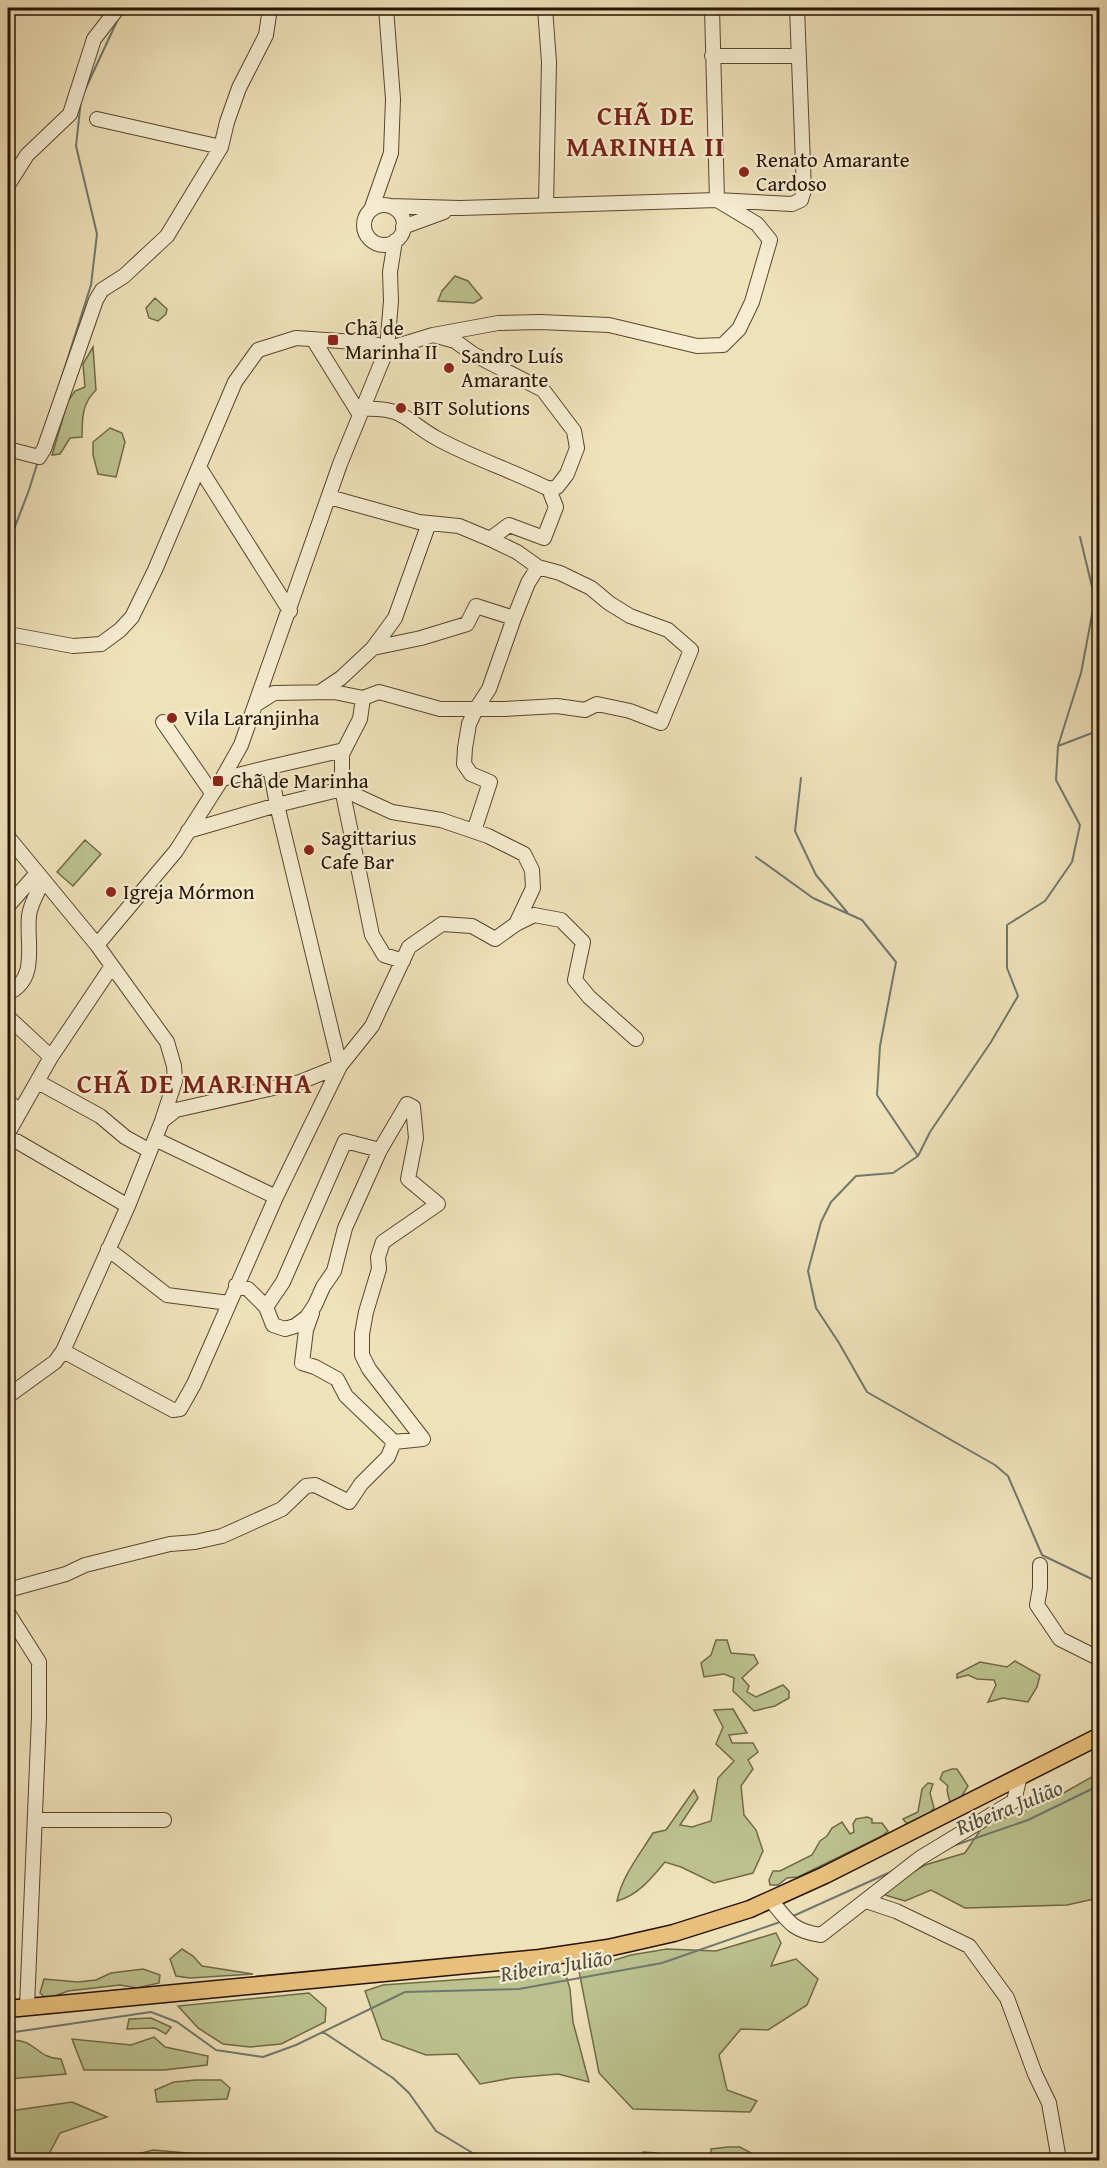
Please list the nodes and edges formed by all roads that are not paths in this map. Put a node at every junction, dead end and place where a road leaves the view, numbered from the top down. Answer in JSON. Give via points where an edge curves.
{"nodes":[{"id":1,"x":118,"y":8,"type":"edge"},
{"id":2,"x":270,"y":8,"type":"edge"},
{"id":3,"x":386,"y":8,"type":"edge"},
{"id":4,"x":545,"y":8,"type":"edge"},
{"id":5,"x":712,"y":8,"type":"edge"},
{"id":6,"x":797,"y":8,"type":"edge"},
{"id":7,"x":712,"y":56,"type":"junction"},
{"id":8,"x":799,"y":56,"type":"junction"},
{"id":9,"x":97,"y":119,"type":"dead end"},
{"id":10,"x":221,"y":147,"type":"junction"},
{"id":11,"x":8,"y":185,"type":"edge"},
{"id":12,"x":717,"y":200,"type":"junction"},
{"id":13,"x":546,"y":205,"type":"junction"},
{"id":14,"x":390,"y":206,"type":"junction"},
{"id":15,"x":460,"y":208,"type":"junction"},
{"id":16,"x":371,"y":210,"type":"junction"},
{"id":17,"x":403,"y":226,"type":"junction"},
{"id":18,"x":395,"y":241,"type":"junction"},
{"id":19,"x":433,"y":335,"type":"junction"},
{"id":20,"x":313,"y":339,"type":"junction"},
{"id":21,"x":387,"y":346,"type":"junction"},
{"id":22,"x":361,"y":412,"type":"junction"},
{"id":23,"x":8,"y":442,"type":"edge"},
{"id":24,"x":8,"y":449,"type":"edge"},
{"id":25,"x":25,"y":453,"type":"junction"},
{"id":26,"x":199,"y":467,"type":"junction"},
{"id":27,"x":549,"y":489,"type":"junction"},
{"id":28,"x":329,"y":497,"type":"junction"},
{"id":29,"x":429,"y":523,"type":"junction"},
{"id":30,"x":490,"y":539,"type":"junction"},
{"id":31,"x":538,"y":567,"type":"junction"},
{"id":32,"x":290,"y":611,"type":"junction"},
{"id":33,"x":514,"y":618,"type":"junction"},
{"id":34,"x":8,"y":634,"type":"edge"},
{"id":35,"x":374,"y":648,"type":"junction"},
{"id":36,"x":320,"y":692,"type":"junction"},
{"id":37,"x":363,"y":698,"type":"junction"},
{"id":38,"x":255,"y":705,"type":"junction"},
{"id":39,"x":476,"y":709,"type":"junction"},
{"id":40,"x":163,"y":722,"type":"dead end"},
{"id":41,"x":344,"y":750,"type":"junction"},
{"id":42,"x":270,"y":767,"type":"junction"},
{"id":43,"x":222,"y":779,"type":"junction"},
{"id":44,"x":342,"y":789,"type":"junction"},
{"id":45,"x":212,"y":793,"type":"junction"},
{"id":46,"x":277,"y":805,"type":"junction"},
{"id":47,"x":188,"y":831,"type":"junction"},
{"id":48,"x":474,"y":831,"type":"junction"},
{"id":49,"x":8,"y":837,"type":"edge"},
{"id":50,"x":40,"y":877,"type":"junction"},
{"id":51,"x":8,"y":906,"type":"edge"},
{"id":52,"x":516,"y":924,"type":"junction"},
{"id":53,"x":97,"y":945,"type":"junction"},
{"id":54,"x":403,"y":961,"type":"junction"},
{"id":55,"x":112,"y":966,"type":"junction"},
{"id":56,"x":8,"y":993,"type":"edge"},
{"id":57,"x":8,"y":1017,"type":"edge"},
{"id":58,"x":636,"y":1039,"type":"dead end"},
{"id":59,"x":51,"y":1057,"type":"junction"},
{"id":60,"x":340,"y":1066,"type":"junction"},
{"id":61,"x":38,"y":1082,"type":"junction"},
{"id":62,"x":300,"y":1082,"type":"junction"},
{"id":63,"x":323,"y":1100,"type":"junction"},
{"id":64,"x":8,"y":1101,"type":"edge"},
{"id":65,"x":20,"y":1112,"type":"junction"},
{"id":66,"x":162,"y":1121,"type":"junction"},
{"id":67,"x":8,"y":1133,"type":"edge"},
{"id":68,"x":8,"y":1139,"type":"edge"},
{"id":69,"x":152,"y":1145,"type":"junction"},
{"id":70,"x":380,"y":1150,"type":"junction"},
{"id":71,"x":276,"y":1197,"type":"junction"},
{"id":72,"x":128,"y":1206,"type":"junction"},
{"id":73,"x":108,"y":1249,"type":"junction"},
{"id":74,"x":236,"y":1285,"type":"junction"},
{"id":75,"x":229,"y":1303,"type":"junction"},
{"id":76,"x":315,"y":1305,"type":"junction"},
{"id":77,"x":266,"y":1307,"type":"junction"},
{"id":78,"x":63,"y":1351,"type":"junction"},
{"id":79,"x":8,"y":1396,"type":"edge"},
{"id":80,"x":394,"y":1442,"type":"junction"},
{"id":81,"x":1040,"y":1565,"type":"dead end"},
{"id":82,"x":8,"y":1590,"type":"edge"},
{"id":83,"x":8,"y":1613,"type":"edge"},
{"id":84,"x":1100,"y":1659,"type":"edge"},
{"id":85,"x":1100,"y":1736,"type":"edge"},
{"id":86,"x":1020,"y":1776,"type":"junction"},
{"id":87,"x":35,"y":1820,"type":"junction"},
{"id":88,"x":164,"y":1820,"type":"dead end"},
{"id":89,"x":770,"y":1899,"type":"junction"},
{"id":90,"x":866,"y":1901,"type":"junction"},
{"id":91,"x":27,"y":2007,"type":"junction"},
{"id":92,"x":8,"y":2009,"type":"edge"},
{"id":93,"x":1059,"y":2160,"type":"edge"}],
"edges":[{"from":1,"to":11,"type":"street","via":[[94,39],[70,114],[27,155]]},
{"from":2,"to":10,"type":"street","via":[[266,35],[238,88]]},
{"from":3,"to":16,"type":"street","via":[[393,99],[391,153]]},
{"from":4,"to":13,"type":"street","via":[[549,62]]},
{"from":5,"to":7,"type":"street"},
{"from":6,"to":8,"type":"street"},
{"from":7,"to":8,"type":"street"},
{"from":7,"to":12,"type":"street"},
{"from":8,"to":12,"type":"street","via":[[804,190],[801,200],[792,204]]},
{"from":9,"to":10,"type":"street"},
{"from":10,"to":25,"type":"street","via":[[167,236],[124,276],[102,290],[44,449],[39,457]]},
{"from":12,"to":13,"type":"street"},
{"from":12,"to":19,"type":"street","via":[[757,224],[770,240],[752,302],[739,329],[723,345],[697,346],[609,325],[540,322],[498,323]]},
{"from":13,"to":15,"type":"street"},
{"from":14,"to":15,"type":"street"},
{"from":14,"to":16,"type":"street"},
{"from":14,"to":17,"type":"street","via":[[400,214]]},
{"from":15,"to":17,"type":"street"},
{"from":16,"to":18,"type":"street","via":[[364,223],[368,237],[381,245]]},
{"from":17,"to":18,"type":"street"},
{"from":18,"to":21,"type":"street"},
{"from":19,"to":21,"type":"street"},
{"from":19,"to":27,"type":"street","via":[[455,341],[543,390],[574,431],[578,448],[567,474],[557,487]]},
{"from":20,"to":21,"type":"street"},
{"from":20,"to":22,"type":"street"},
{"from":20,"to":26,"type":"street","via":[[296,338],[258,350],[235,382]]},
{"from":21,"to":22,"type":"street"},
{"from":22,"to":27,"type":"street","via":[[384,408],[408,418],[437,439]]},
{"from":22,"to":28,"type":"street"},
{"from":23,"to":25,"type":"street"},
{"from":24,"to":25,"type":"street"},
{"from":26,"to":32,"type":"street"},
{"from":26,"to":34,"type":"street","via":[[155,570],[132,616],[120,630],[101,644],[74,646]]},
{"from":27,"to":30,"type":"street","via":[[556,507],[544,538],[509,525]]},
{"from":28,"to":29,"type":"street"},
{"from":28,"to":32,"type":"street"},
{"from":29,"to":30,"type":"street","via":[[459,526]]},
{"from":29,"to":35,"type":"street","via":[[395,618]]},
{"from":30,"to":31,"type":"street"},
{"from":31,"to":33,"type":"street"},
{"from":31,"to":39,"type":"street","via":[[591,588],[630,616],[668,630],[691,650],[661,723],[597,704],[585,710],[557,706]]},
{"from":32,"to":38,"type":"street"},
{"from":33,"to":35,"type":"street","via":[[476,606],[467,624]]},
{"from":33,"to":39,"type":"street","via":[[489,689]]},
{"from":35,"to":36,"type":"street"},
{"from":36,"to":37,"type":"street"},
{"from":36,"to":38,"type":"street","via":[[274,693]]},
{"from":37,"to":39,"type":"street","via":[[379,692],[440,708]]},
{"from":37,"to":41,"type":"street","via":[[360,719]]},
{"from":38,"to":43,"type":"street","via":[[242,745]]},
{"from":39,"to":48,"type":"street","via":[[469,724],[464,764],[471,774],[490,782]]},
{"from":40,"to":45,"type":"street"},
{"from":41,"to":42,"type":"street"},
{"from":41,"to":44,"type":"street"},
{"from":42,"to":43,"type":"street"},
{"from":42,"to":46,"type":"street"},
{"from":43,"to":45,"type":"street"},
{"from":44,"to":46,"type":"street"},
{"from":44,"to":48,"type":"street","via":[[392,812],[441,820]]},
{"from":44,"to":54,"type":"street","via":[[372,935],[384,955]]},
{"from":45,"to":47,"type":"street"},
{"from":46,"to":47,"type":"street"},
{"from":46,"to":60,"type":"street"},
{"from":47,"to":53,"type":"street","via":[[176,851]]},
{"from":48,"to":52,"type":"street","via":[[524,854],[532,870],[533,888]]},
{"from":49,"to":50,"type":"street"},
{"from":50,"to":51,"type":"street"},
{"from":50,"to":53,"type":"street"},
{"from":50,"to":56,"type":"street","via":[[29,913],[30,957],[25,979]]},
{"from":52,"to":54,"type":"street","via":[[495,939],[471,927],[442,924],[409,947]]},
{"from":52,"to":58,"type":"street","via":[[534,915],[561,920],[583,942],[575,980]]},
{"from":53,"to":55,"type":"street"},
{"from":54,"to":60,"type":"street","via":[[372,1026]]},
{"from":55,"to":59,"type":"street"},
{"from":55,"to":66,"type":"street","via":[[172,1054],[175,1081]]},
{"from":57,"to":59,"type":"street"},
{"from":59,"to":61,"type":"street"},
{"from":60,"to":62,"type":"street"},
{"from":60,"to":63,"type":"street"},
{"from":61,"to":65,"type":"street"},
{"from":61,"to":69,"type":"street","via":[[100,1116],[125,1137]]},
{"from":62,"to":63,"type":"street","via":[[319,1086]]},
{"from":62,"to":66,"type":"street","via":[[192,1105],[176,1110]]},
{"from":63,"to":71,"type":"street"},
{"from":64,"to":65,"type":"street"},
{"from":65,"to":67,"type":"street"},
{"from":66,"to":69,"type":"street"},
{"from":68,"to":72,"type":"street"},
{"from":69,"to":71,"type":"street"},
{"from":69,"to":72,"type":"street"},
{"from":70,"to":76,"type":"street","via":[[345,1228],[334,1271]]},
{"from":70,"to":77,"type":"street","via":[[345,1141],[283,1282]]},
{"from":70,"to":80,"type":"street","via":[[407,1104],[413,1107],[416,1138],[408,1179],[438,1204],[383,1242],[366,1312],[362,1355],[423,1439]]},
{"from":71,"to":74,"type":"street"},
{"from":72,"to":73,"type":"street"},
{"from":73,"to":75,"type":"street","via":[[167,1295]]},
{"from":73,"to":78,"type":"street"},
{"from":74,"to":75,"type":"street"},
{"from":74,"to":77,"type":"street","via":[[248,1289]]},
{"from":75,"to":78,"type":"street","via":[[180,1409],[173,1410]]},
{"from":76,"to":77,"type":"street","via":[[307,1317],[285,1329],[273,1325]]},
{"from":76,"to":80,"type":"street","via":[[306,1330],[303,1363],[337,1379],[346,1396]]},
{"from":78,"to":79,"type":"street","via":[[55,1362]]},
{"from":80,"to":82,"type":"street","via":[[388,1457],[349,1502],[315,1485],[306,1486],[282,1509],[222,1536],[170,1544],[86,1565]]},
{"from":81,"to":84,"type":"street","via":[[1037,1605],[1049,1624],[1060,1639]]},
{"from":83,"to":87,"type":"street","via":[[39,1662]]},
{"from":85,"to":86,"type":"main road"},
{"from":86,"to":89,"type":"main road"},
{"from":86,"to":90,"type":"street","via":[[1014,1801],[920,1858]]},
{"from":87,"to":88,"type":"street"},
{"from":87,"to":91,"type":"street"},
{"from":89,"to":90,"type":"street","via":[[803,1933],[821,1935]]},
{"from":89,"to":91,"type":"main road","via":[[674,1933],[540,1958]]},
{"from":90,"to":93,"type":"street","via":[[969,1946],[1007,1998],[1049,2103]]},
{"from":91,"to":92,"type":"main road"}]}
